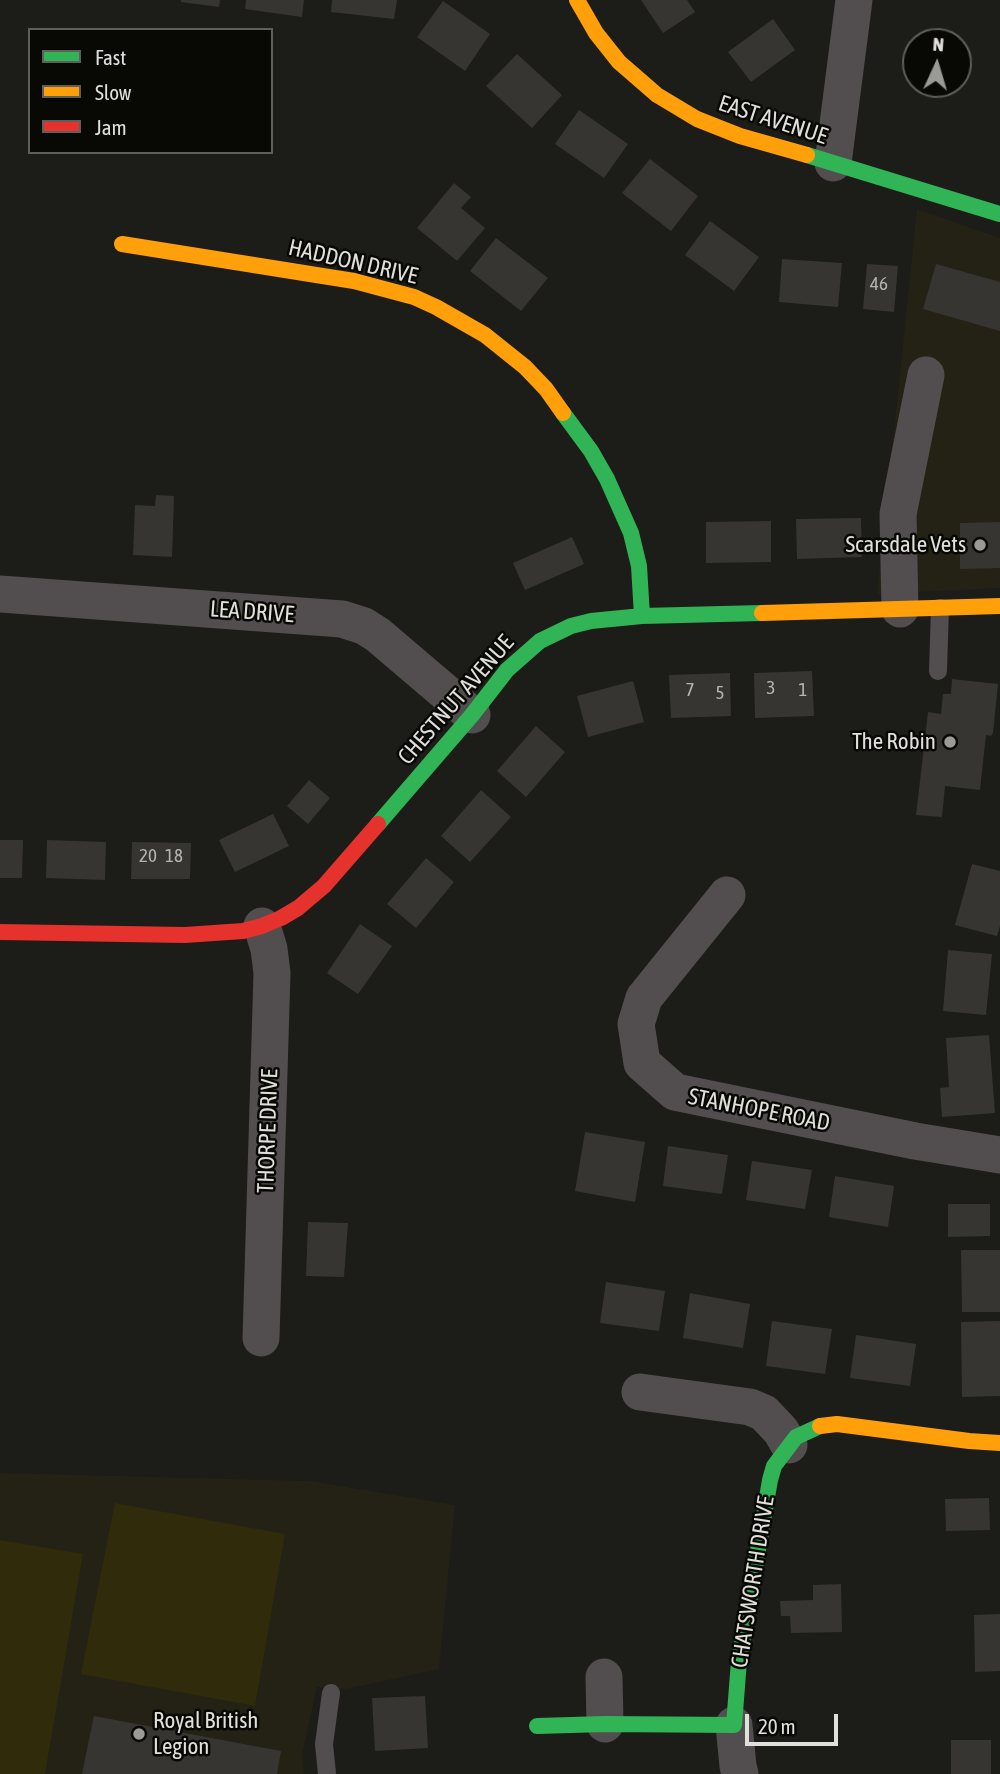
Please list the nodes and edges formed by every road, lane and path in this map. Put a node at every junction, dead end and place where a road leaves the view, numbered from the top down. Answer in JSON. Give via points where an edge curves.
{"nodes":[{"id":1,"x":577,"y":0,"type":"edge"},
{"id":2,"x":854,"y":0,"type":"edge"},
{"id":3,"x":833,"y":163,"type":"junction"},
{"id":4,"x":1000,"y":214,"type":"edge"},
{"id":5,"x":122,"y":244,"type":"dead end"},
{"id":6,"x":926,"y":374,"type":"dead end"},
{"id":7,"x":0,"y":594,"type":"edge"},
{"id":8,"x":1000,"y":606,"type":"edge"},
{"id":9,"x":940,"y":608,"type":"junction"},
{"id":10,"x":900,"y":609,"type":"junction"},
{"id":11,"x":642,"y":616,"type":"junction"},
{"id":12,"x":939,"y":671,"type":"dead end"},
{"id":13,"x":472,"y":715,"type":"junction"},
{"id":14,"x":727,"y":895,"type":"dead end"},
{"id":15,"x":262,"y":926,"type":"junction"},
{"id":16,"x":0,"y":932,"type":"edge"},
{"id":17,"x":1000,"y":1156,"type":"edge"},
{"id":18,"x":261,"y":1338,"type":"dead end"},
{"id":19,"x":640,"y":1392,"type":"dead end"},
{"id":20,"x":1000,"y":1443,"type":"edge"},
{"id":21,"x":789,"y":1445,"type":"junction"},
{"id":22,"x":604,"y":1677,"type":"dead end"},
{"id":23,"x":331,"y":1693,"type":"dead end"},
{"id":24,"x":605,"y":1724,"type":"junction"},
{"id":25,"x":734,"y":1725,"type":"junction"},
{"id":26,"x":537,"y":1726,"type":"dead end"},
{"id":27,"x":327,"y":1774,"type":"edge"},
{"id":28,"x":740,"y":1774,"type":"edge"}],
"edges":[{"from":1,"to":3,"type":"street","name":"EAST AVENUE","via":[[618,62],[657,95],[697,119],[740,136]]},
{"from":2,"to":3,"type":"street"},
{"from":3,"to":4,"type":"street","name":"EAST AVENUE"},
{"from":5,"to":11,"type":"street","name":"HADDON DRIVE","via":[[354,281],[414,298],[485,335],[546,389],[607,479],[631,533],[639,566]]},
{"from":6,"to":10,"type":"street","via":[[898,514]]},
{"from":7,"to":13,"type":"street","name":"LEA DRIVE","via":[[342,619],[378,635]]},
{"from":8,"to":9,"type":"street","name":"CHESTNUT AVENUE"},
{"from":9,"to":10,"type":"street","name":"CHESTNUT AVENUE"},
{"from":9,"to":12,"type":"lane"},
{"from":10,"to":11,"type":"street","name":"CHESTNUT AVENUE"},
{"from":11,"to":13,"type":"street","name":"CHESTNUT AVENUE","via":[[591,621],[540,641],[507,670]]},
{"from":13,"to":15,"type":"street","name":"CHESTNUT AVENUE","via":[[324,886],[298,908]]},
{"from":14,"to":17,"type":"street","name":"STANHOPE ROAD","via":[[644,998],[636,1024],[642,1063],[675,1093]]},
{"from":15,"to":16,"type":"street","name":"CHESTNUT AVENUE","via":[[185,935]]},
{"from":15,"to":18,"type":"street","name":"THORPE DRIVE","via":[[272,985]]},
{"from":19,"to":21,"type":"street","via":[[750,1407],[764,1413]]},
{"from":20,"to":21,"type":"street","name":"CHATSWORTH DRIVE","via":[[837,1424],[806,1431]]},
{"from":21,"to":25,"type":"street","name":"CHATSWORTH DRIVE","via":[[770,1480],[739,1661]]},
{"from":22,"to":24,"type":"street"},
{"from":23,"to":27,"type":"lane","via":[[324,1744]]},
{"from":24,"to":25,"type":"street"},
{"from":24,"to":26,"type":"street"},
{"from":25,"to":28,"type":"street","name":"CHATSWORTH DRIVE"}]}
